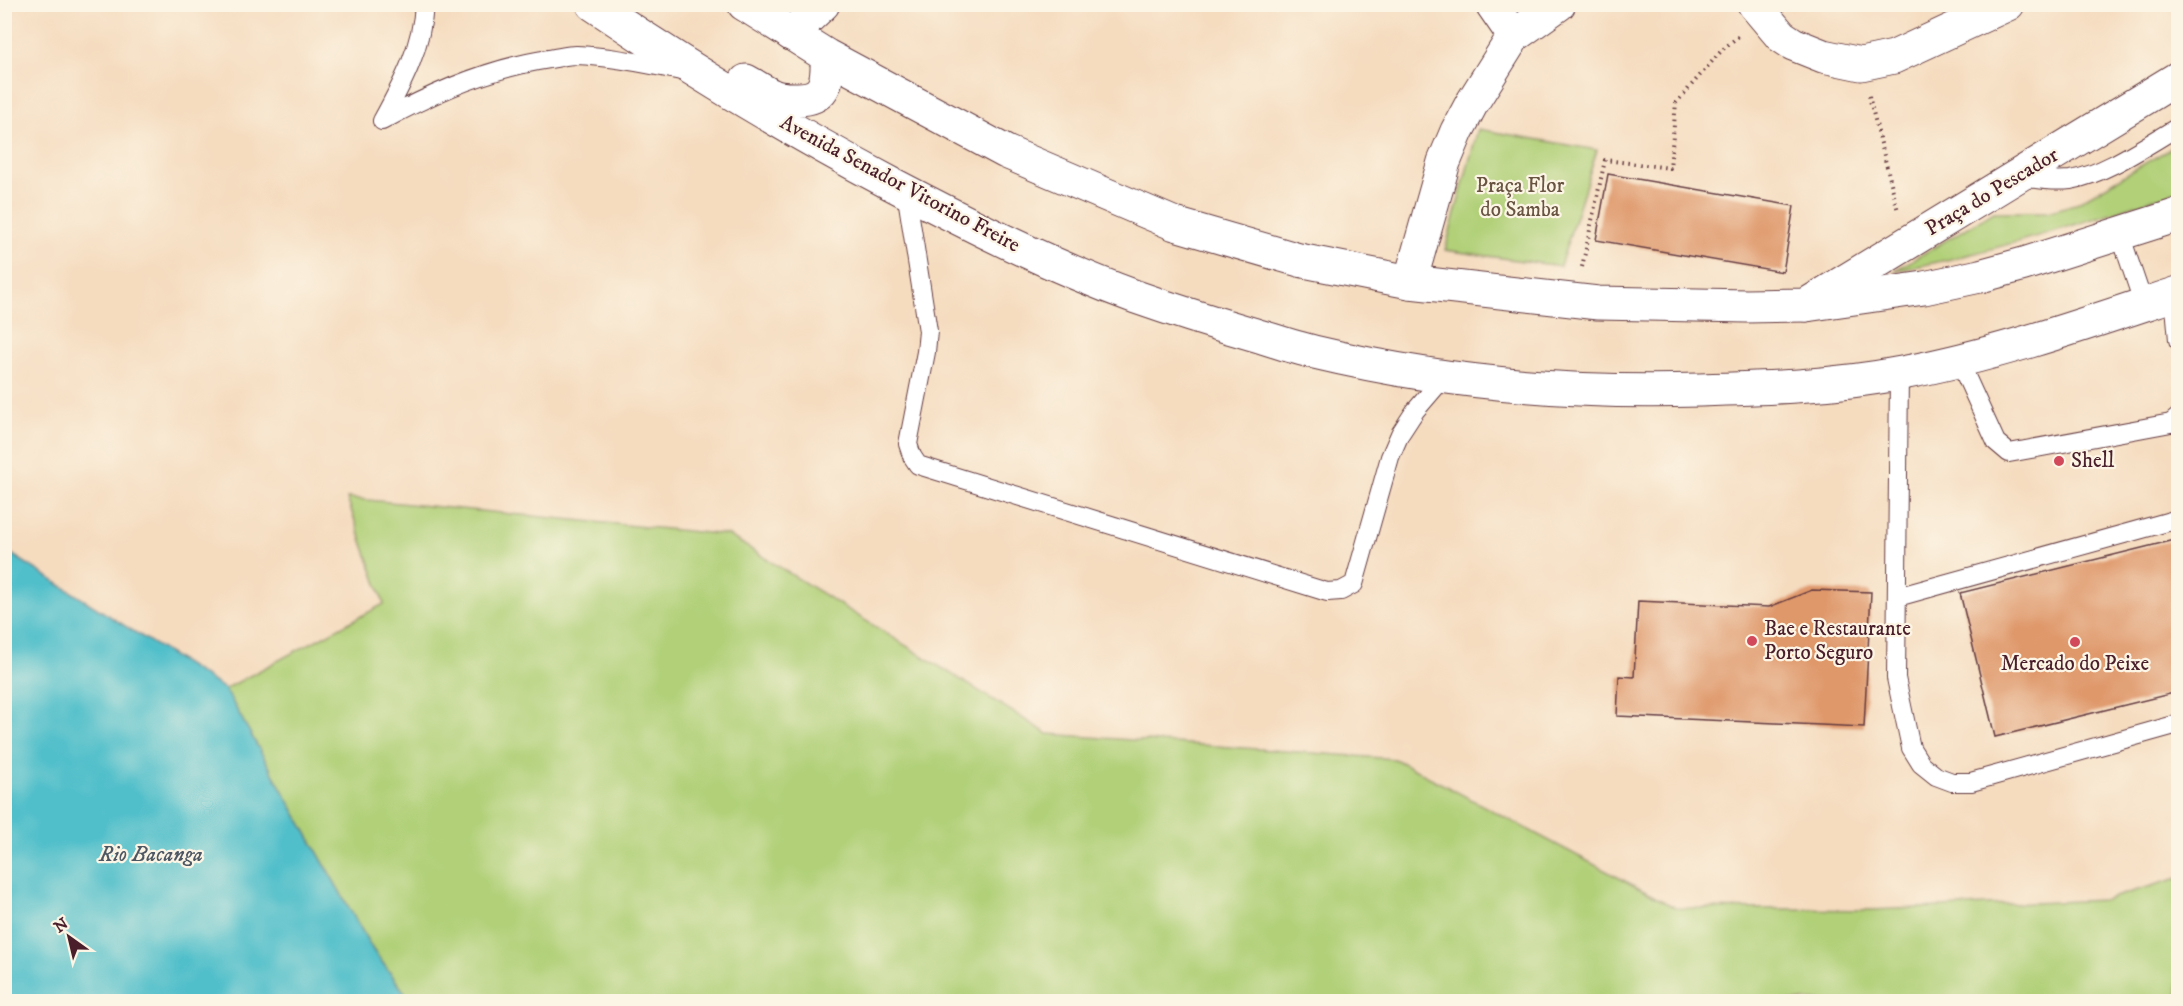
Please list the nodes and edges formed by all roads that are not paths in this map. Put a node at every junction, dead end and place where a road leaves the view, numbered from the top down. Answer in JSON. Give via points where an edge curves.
{"nodes":[{"id":1,"x":424,"y":4,"type":"edge"},
{"id":2,"x":744,"y":4,"type":"edge"},
{"id":3,"x":823,"y":4,"type":"edge"},
{"id":4,"x":1492,"y":4,"type":"edge"},
{"id":5,"x":1559,"y":4,"type":"edge"},
{"id":6,"x":2008,"y":4,"type":"edge"},
{"id":7,"x":1758,"y":9,"type":"edge"},
{"id":8,"x":605,"y":13,"type":"edge"},
{"id":9,"x":791,"y":34,"type":"junction"},
{"id":10,"x":1514,"y":36,"type":"junction"},
{"id":11,"x":827,"y":56,"type":"junction"},
{"id":12,"x":705,"y":76,"type":"junction"},
{"id":13,"x":2178,"y":78,"type":"edge"},
{"id":14,"x":2178,"y":127,"type":"edge"},
{"id":15,"x":2017,"y":177,"type":"junction"},
{"id":16,"x":906,"y":191,"type":"junction"},
{"id":17,"x":2178,"y":215,"type":"edge"},
{"id":18,"x":2120,"y":234,"type":"junction"},
{"id":19,"x":1410,"y":282,"type":"junction"},
{"id":20,"x":2165,"y":298,"type":"edge"},
{"id":21,"x":1806,"y":305,"type":"junction"},
{"id":22,"x":2178,"y":340,"type":"edge"},
{"id":23,"x":1959,"y":361,"type":"junction"},
{"id":24,"x":1899,"y":374,"type":"junction"},
{"id":25,"x":1445,"y":376,"type":"junction"},
{"id":26,"x":2178,"y":417,"type":"edge"},
{"id":27,"x":2178,"y":519,"type":"edge"},
{"id":28,"x":1897,"y":597,"type":"junction"},
{"id":29,"x":2178,"y":724,"type":"edge"}],
"edges":[{"from":1,"to":12,"type":"lane","via":[[416,52],[382,121],[479,76],[575,55]]},
{"from":2,"to":9,"type":"main road"},
{"from":3,"to":9,"type":"main road"},
{"from":4,"to":10,"type":"main road"},
{"from":5,"to":10,"type":"main road"},
{"from":6,"to":7,"type":"main road","via":[[1894,57],[1861,64],[1823,56],[1794,44],[1781,36]]},
{"from":8,"to":11,"type":"main road","via":[[693,49],[783,99],[818,95],[828,73]]},
{"from":8,"to":12,"type":"main road","name":"Avenida Senador Vitorino Freire"},
{"from":9,"to":11,"type":"main road"},
{"from":10,"to":19,"type":"main road","via":[[1457,130]]},
{"from":11,"to":19,"type":"main road","via":[[1006,152],[1175,224],[1299,261]]},
{"from":12,"to":16,"type":"main road","name":"Avenida Senador Vitorino Freire","via":[[807,139]]},
{"from":13,"to":15,"type":"main road","name":"Praça do Pescador"},
{"from":14,"to":15,"type":"lane","via":[[2105,168],[2072,180]]},
{"from":15,"to":21,"type":"main road","name":"Praça do Pescador"},
{"from":16,"to":25,"type":"main road","name":"Avenida Senador Vitorino Freire","via":[[972,226],[1138,298],[1312,351]]},
{"from":16,"to":25,"type":"lane","via":[[928,331],[908,444],[918,465],[1327,592],[1341,591],[1354,584],[1400,434]]},
{"from":17,"to":18,"type":"main road"},
{"from":18,"to":20,"type":"lane"},
{"from":18,"to":21,"type":"main road","via":[[1980,276]]},
{"from":19,"to":21,"type":"main road","via":[[1598,303]]},
{"from":20,"to":22,"type":"lane"},
{"from":20,"to":23,"type":"main road","name":"Avenida Senador Vitorino Freire"},
{"from":23,"to":24,"type":"main road","name":"Avenida Senador Vitorino Freire"},
{"from":23,"to":26,"type":"lane","via":[[1996,442],[2009,453],[2171,423]]},
{"from":24,"to":25,"type":"main road","name":"Avenida Senador Vitorino Freire","via":[[1776,388],[1672,391],[1592,391]]},
{"from":24,"to":28,"type":"lane"},
{"from":27,"to":28,"type":"lane"},
{"from":28,"to":29,"type":"lane","via":[[1896,678],[1908,736],[1921,764],[1936,776],[1952,782],[1971,782]]}]}
